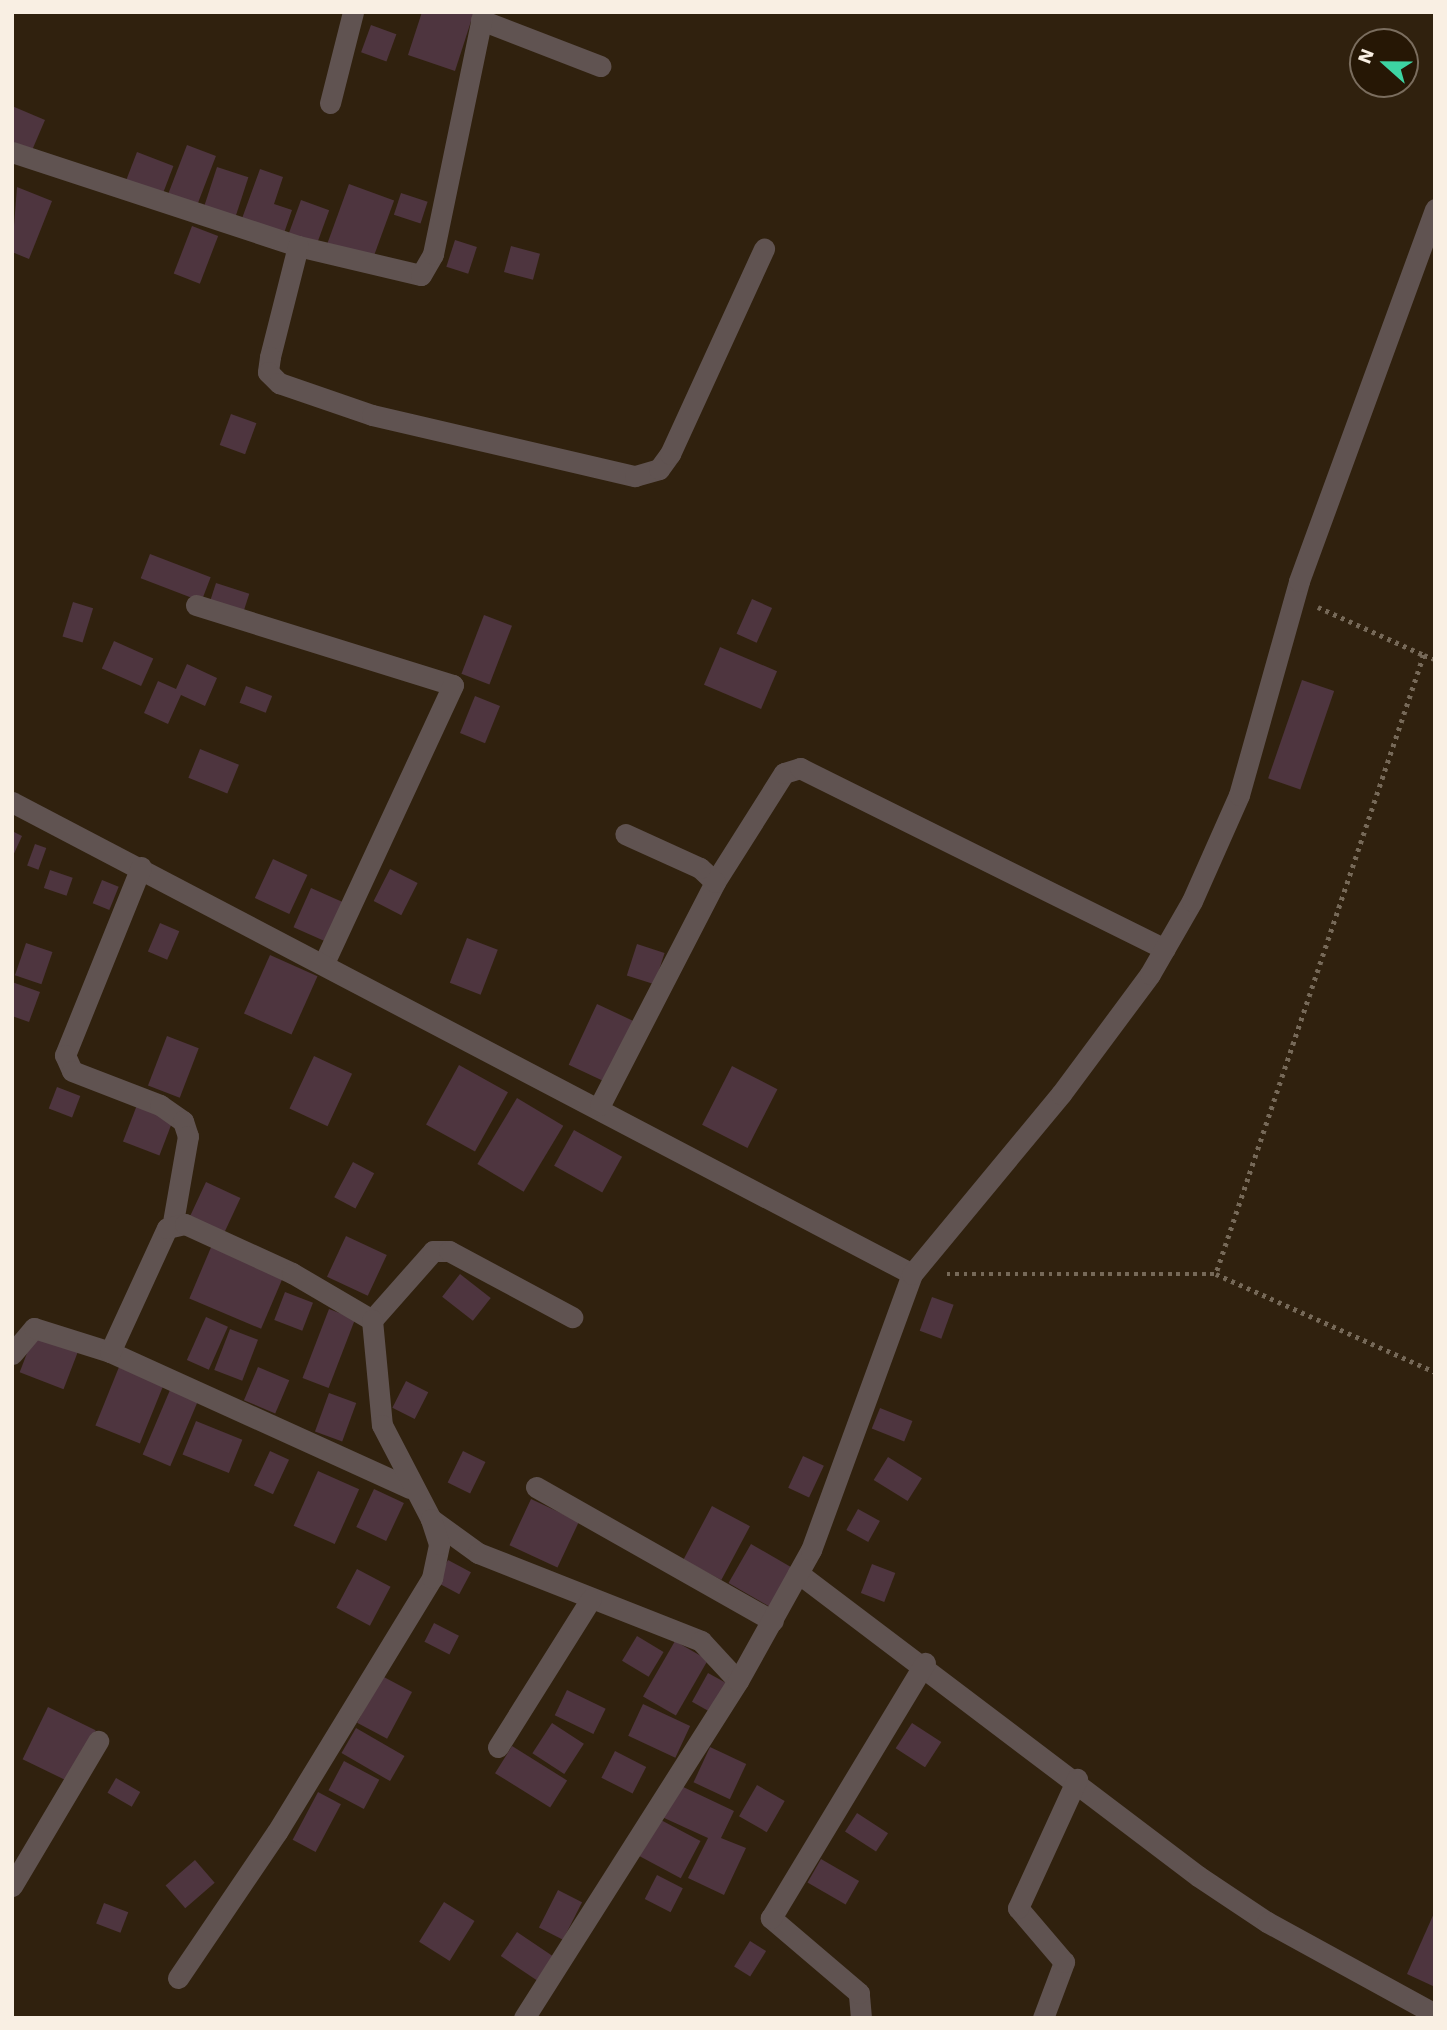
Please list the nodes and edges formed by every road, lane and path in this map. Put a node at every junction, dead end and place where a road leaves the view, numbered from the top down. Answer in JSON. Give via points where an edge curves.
{"nodes":[{"id":1,"x":353,"y":12,"type":"edge"},
{"id":2,"x":482,"y":16,"type":"edge"},
{"id":3,"x":600,"y":66,"type":"dead end"},
{"id":4,"x":330,"y":103,"type":"dead end"},
{"id":5,"x":12,"y":152,"type":"edge"},
{"id":6,"x":1435,"y":209,"type":"edge"},
{"id":7,"x":298,"y":246,"type":"junction"},
{"id":8,"x":764,"y":248,"type":"dead end"},
{"id":9,"x":1298,"y":593,"type":"junction"},
{"id":10,"x":196,"y":605,"type":"dead end"},
{"id":11,"x":1424,"y":655,"type":"junction"},
{"id":12,"x":1435,"y":659,"type":"edge"},
{"id":13,"x":12,"y":802,"type":"edge"},
{"id":14,"x":625,"y":834,"type":"dead end"},
{"id":15,"x":141,"y":867,"type":"junction"},
{"id":16,"x":715,"y":882,"type":"junction"},
{"id":17,"x":1164,"y":950,"type":"junction"},
{"id":18,"x":325,"y":961,"type":"junction"},
{"id":19,"x":600,"y":1105,"type":"junction"},
{"id":20,"x":173,"y":1222,"type":"junction"},
{"id":21,"x":912,"y":1273,"type":"junction"},
{"id":22,"x":1216,"y":1275,"type":"junction"},
{"id":23,"x":572,"y":1317,"type":"dead end"},
{"id":24,"x":372,"y":1320,"type":"junction"},
{"id":25,"x":110,"y":1352,"type":"junction"},
{"id":26,"x":12,"y":1354,"type":"edge"},
{"id":27,"x":1435,"y":1372,"type":"edge"},
{"id":28,"x":536,"y":1487,"type":"dead end"},
{"id":29,"x":410,"y":1488,"type":"junction"},
{"id":30,"x":431,"y":1519,"type":"junction"},
{"id":31,"x":799,"y":1573,"type":"junction"},
{"id":32,"x":591,"y":1600,"type":"junction"},
{"id":33,"x":773,"y":1621,"type":"junction"},
{"id":34,"x":925,"y":1663,"type":"junction"},
{"id":35,"x":738,"y":1681,"type":"junction"},
{"id":36,"x":98,"y":1741,"type":"dead end"},
{"id":37,"x":498,"y":1747,"type":"dead end"},
{"id":38,"x":1077,"y":1779,"type":"junction"},
{"id":39,"x":14,"y":1880,"type":"edge"},
{"id":40,"x":178,"y":1978,"type":"dead end"},
{"id":41,"x":1435,"y":2014,"type":"edge"},
{"id":42,"x":524,"y":2018,"type":"edge"},
{"id":43,"x":861,"y":2018,"type":"edge"},
{"id":44,"x":1044,"y":2018,"type":"edge"}],
"edges":[{"from":1,"to":4,"type":"street"},
{"from":2,"to":3,"type":"street"},
{"from":2,"to":7,"type":"street","via":[[428,268],[411,276]]},
{"from":5,"to":7,"type":"street"},
{"from":6,"to":9,"type":"street"},
{"from":7,"to":8,"type":"street","via":[[270,357],[268,372],[279,383],[372,415],[635,476],[659,469],[670,454]]},
{"from":9,"to":11,"type":"path"},
{"from":9,"to":17,"type":"street","via":[[1239,795]]},
{"from":10,"to":18,"type":"street","via":[[453,685]]},
{"from":11,"to":12,"type":"path"},
{"from":11,"to":22,"type":"path"},
{"from":13,"to":15,"type":"street"},
{"from":14,"to":16,"type":"street","via":[[700,868]]},
{"from":15,"to":18,"type":"street"},
{"from":15,"to":20,"type":"street","via":[[65,1055],[72,1071],[160,1105],[183,1121],[188,1136]]},
{"from":16,"to":17,"type":"street","via":[[784,773],[800,768]]},
{"from":16,"to":19,"type":"street"},
{"from":17,"to":21,"type":"street","via":[[1061,1094]]},
{"from":18,"to":19,"type":"street"},
{"from":19,"to":21,"type":"street"},
{"from":20,"to":24,"type":"street","via":[[292,1273]]},
{"from":20,"to":25,"type":"street"},
{"from":21,"to":22,"type":"path"},
{"from":21,"to":31,"type":"street"},
{"from":22,"to":27,"type":"path"},
{"from":23,"to":24,"type":"street","via":[[461,1257],[433,1251]]},
{"from":24,"to":29,"type":"street","via":[[382,1425]]},
{"from":25,"to":26,"type":"street","via":[[34,1328]]},
{"from":25,"to":29,"type":"street"},
{"from":28,"to":33,"type":"street"},
{"from":29,"to":30,"type":"street"},
{"from":30,"to":32,"type":"street","via":[[478,1553]]},
{"from":30,"to":40,"type":"street","via":[[439,1545],[432,1577],[277,1832]]},
{"from":31,"to":33,"type":"street"},
{"from":31,"to":34,"type":"street"},
{"from":32,"to":35,"type":"street","via":[[701,1641]]},
{"from":32,"to":37,"type":"street"},
{"from":33,"to":35,"type":"street"},
{"from":34,"to":38,"type":"street"},
{"from":34,"to":43,"type":"street","via":[[771,1918],[859,1993]]},
{"from":35,"to":42,"type":"street"},
{"from":36,"to":39,"type":"street"},
{"from":38,"to":41,"type":"street","via":[[1267,1922]]},
{"from":38,"to":44,"type":"street","via":[[1017,1908],[1064,1962]]}]}
